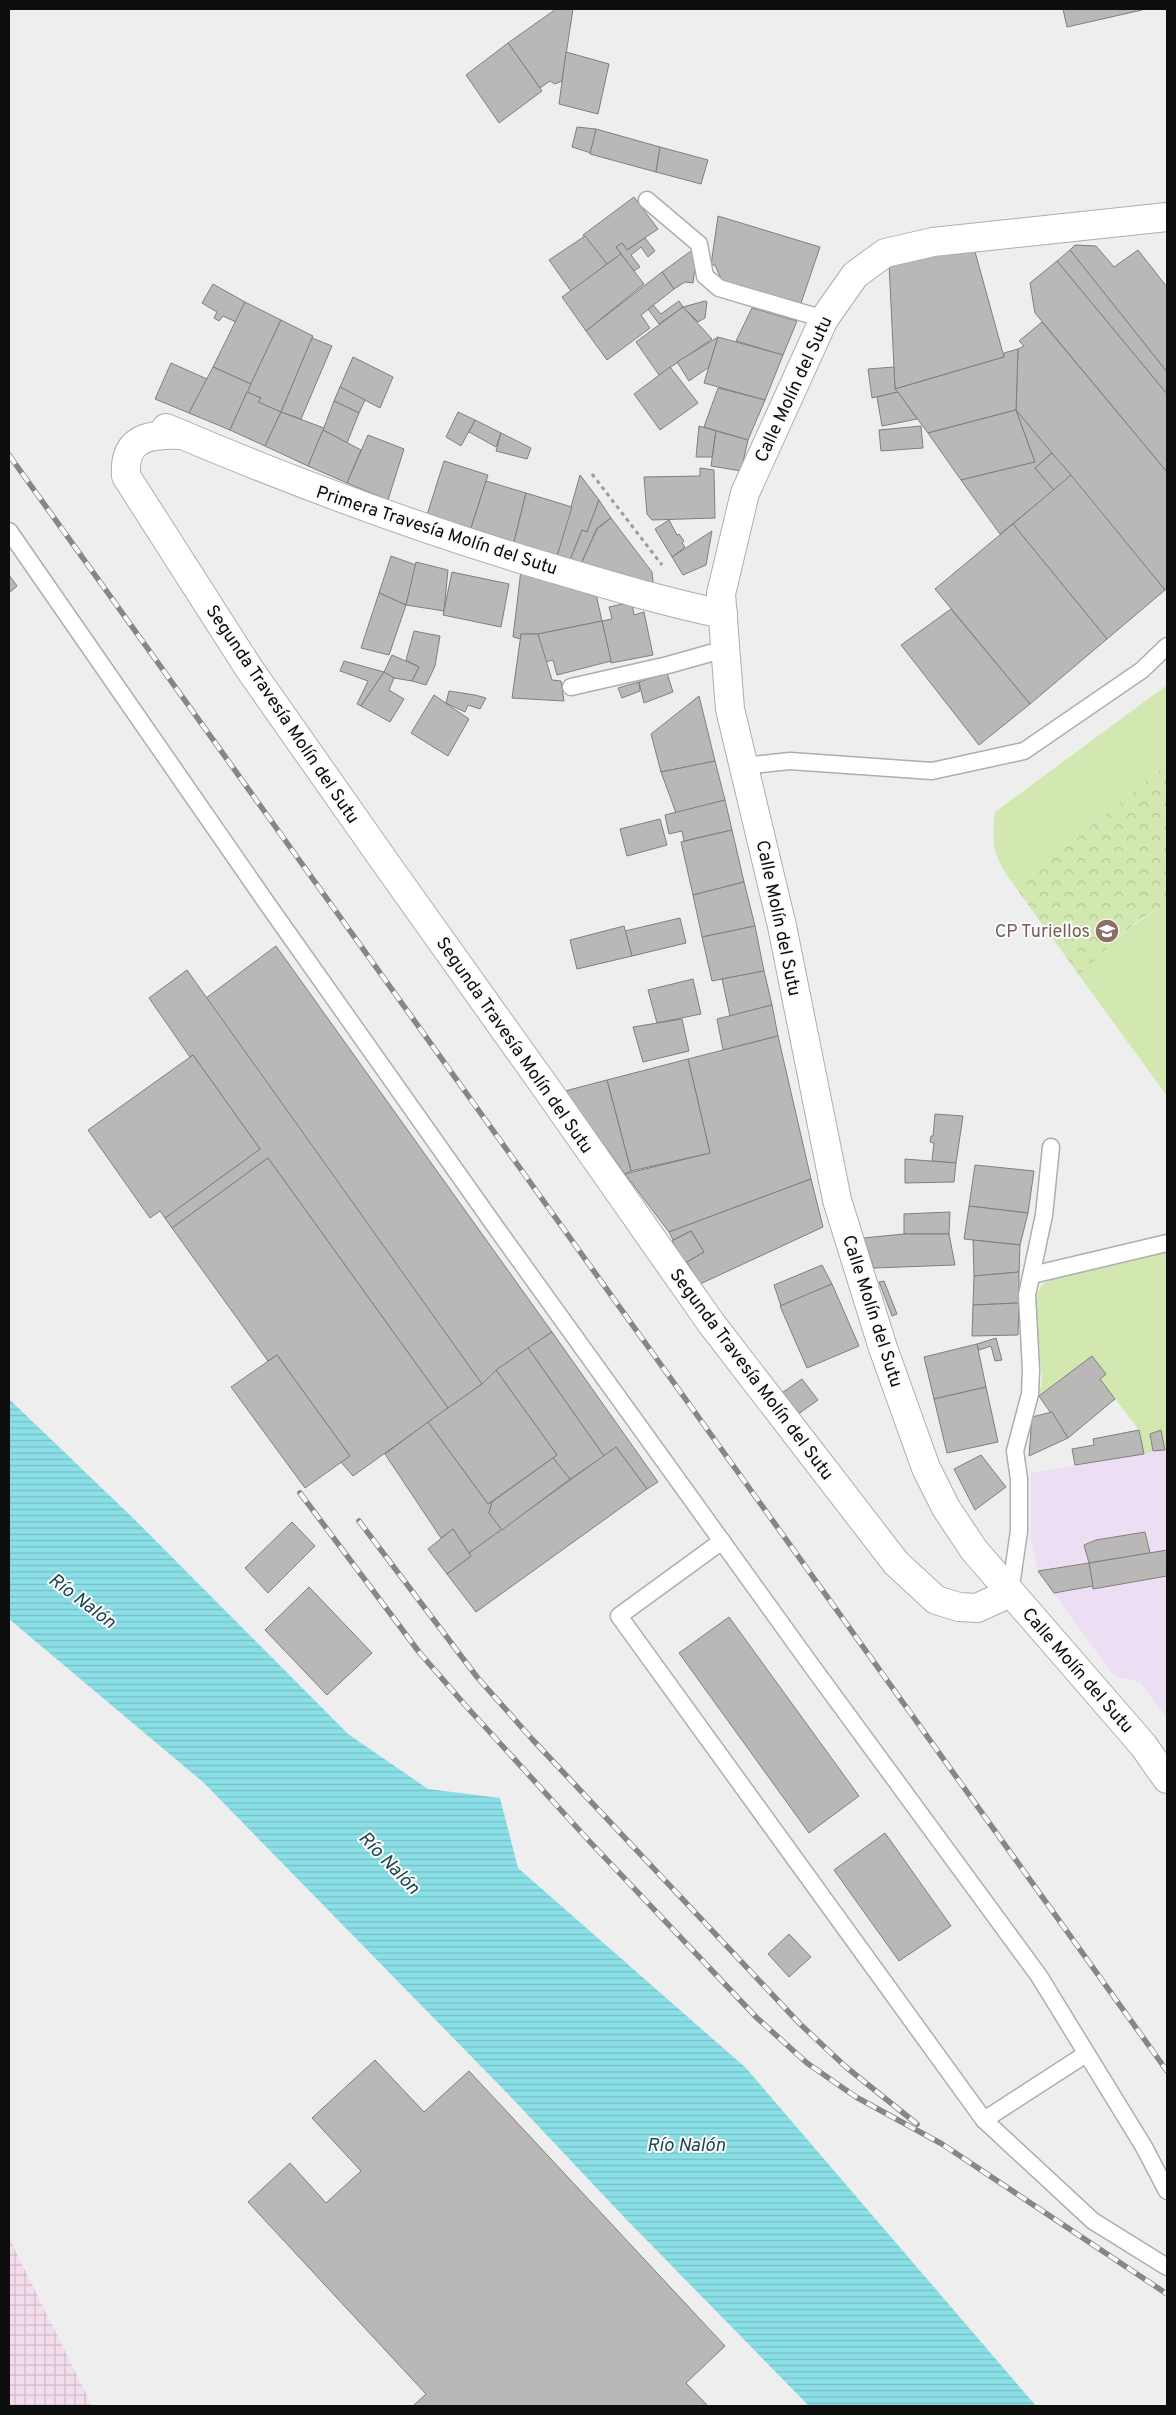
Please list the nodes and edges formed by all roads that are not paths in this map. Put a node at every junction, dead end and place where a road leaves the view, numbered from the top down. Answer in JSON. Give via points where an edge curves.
{"nodes":[{"id":1,"x":646,"y":200,"type":"dead end"},
{"id":2,"x":1167,"y":217,"type":"edge"},
{"id":3,"x":824,"y":319,"type":"junction"},
{"id":4,"x":158,"y":424,"type":"dead end"},
{"id":5,"x":183,"y":435,"type":"junction"},
{"id":6,"x":9,"y":531,"type":"edge"},
{"id":7,"x":723,"y":614,"type":"junction"},
{"id":8,"x":1167,"y":646,"type":"edge"},
{"id":9,"x":726,"y":649,"type":"junction"},
{"id":10,"x":571,"y":686,"type":"dead end"},
{"id":11,"x":744,"y":766,"type":"junction"},
{"id":12,"x":1051,"y":1147,"type":"dead end"},
{"id":13,"x":1167,"y":1243,"type":"edge"},
{"id":14,"x":1032,"y":1275,"type":"junction"},
{"id":15,"x":722,"y":1541,"type":"junction"},
{"id":16,"x":1010,"y":1593,"type":"junction"},
{"id":17,"x":1167,"y":1779,"type":"edge"},
{"id":18,"x":1086,"y":2054,"type":"junction"},
{"id":19,"x":984,"y":2120,"type":"junction"},
{"id":20,"x":1167,"y":2190,"type":"edge"},
{"id":21,"x":1167,"y":2267,"type":"edge"}],
"edges":[{"from":1,"to":3,"type":"lane","via":[[699,244],[705,276],[719,288]]},
{"from":2,"to":3,"type":"street","name":"Calle Molín del Sutu","via":[[933,242],[885,253],[854,274]]},
{"from":3,"to":7,"type":"street","name":"Calle Molín del Sutu","via":[[745,493],[721,594]]},
{"from":4,"to":5,"type":"street","name":"Primera Travesía Molín del Sutu"},
{"from":5,"to":7,"type":"street","name":"Primera Travesía Molín del Sutu","via":[[292,481],[448,538],[659,601]]},
{"from":5,"to":16,"type":"street","name":"Segunda Travesía Molín del Sutu","via":[[146,438],[132,446],[124,460],[126,476],[248,667],[711,1323],[896,1563],[936,1600],[977,1608]]},
{"from":6,"to":15,"type":"lane","via":[[322,981]]},
{"from":7,"to":9,"type":"street","name":"Calle Molín del Sutu"},
{"from":8,"to":11,"type":"lane","via":[[1142,670],[1024,751],[932,771],[790,761]]},
{"from":9,"to":10,"type":"lane"},
{"from":9,"to":11,"type":"street","name":"Calle Molín del Sutu","via":[[730,709]]},
{"from":11,"to":16,"type":"street","name":"Calle Molín del Sutu","via":[[782,926],[837,1200],[883,1348],[926,1468],[946,1508],[974,1550]]},
{"from":12,"to":14,"type":"lane","via":[[1044,1215]]},
{"from":13,"to":14,"type":"lane"},
{"from":14,"to":16,"type":"lane","via":[[1027,1295],[1030,1394],[1016,1451],[1018,1531]]},
{"from":15,"to":18,"type":"lane","via":[[1038,1976]]},
{"from":15,"to":19,"type":"lane","via":[[619,1616]]},
{"from":16,"to":17,"type":"street","name":"Calle Molín del Sutu","via":[[1143,1745]]},
{"from":18,"to":19,"type":"lane"},
{"from":18,"to":20,"type":"lane"},
{"from":19,"to":21,"type":"lane","via":[[1093,2221]]}]}
